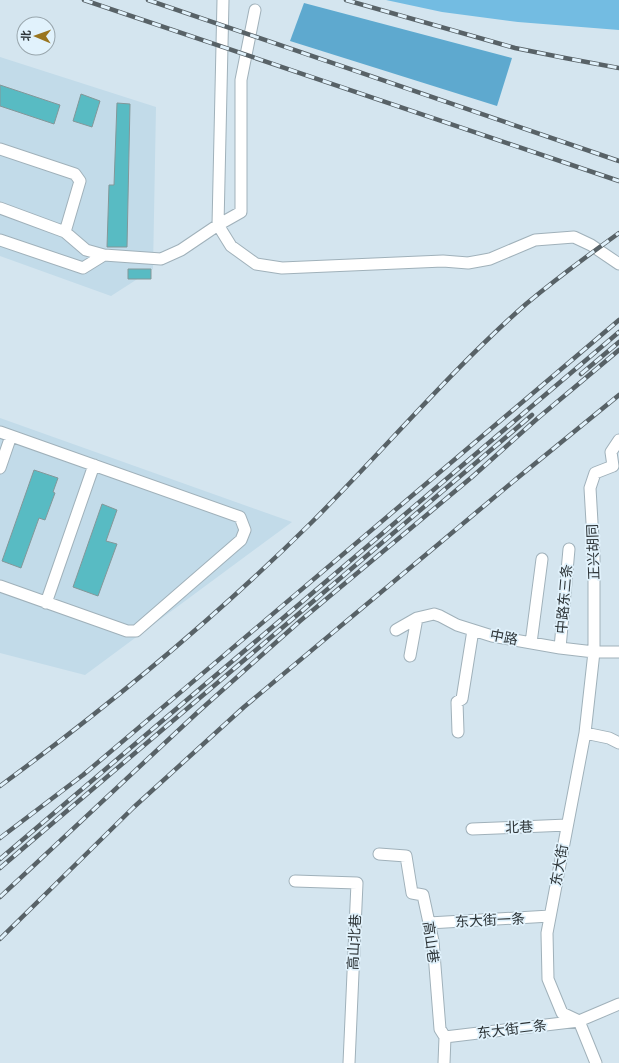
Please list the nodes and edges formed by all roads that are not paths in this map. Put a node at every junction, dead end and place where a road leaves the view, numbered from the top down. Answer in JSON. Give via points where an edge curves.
{"nodes":[{"id":1,"x":223,"y":0,"type":"edge"},
{"id":2,"x":256,"y":10,"type":"dead end"},
{"id":3,"x":0,"y":149,"type":"edge"},
{"id":4,"x":0,"y":208,"type":"edge"},
{"id":5,"x":218,"y":225,"type":"junction"},
{"id":6,"x":65,"y":232,"type":"junction"},
{"id":7,"x":0,"y":240,"type":"edge"},
{"id":8,"x":104,"y":255,"type":"junction"},
{"id":9,"x":619,"y":264,"type":"edge"},
{"id":10,"x":0,"y":432,"type":"edge"},
{"id":11,"x":11,"y":436,"type":"junction"},
{"id":12,"x":619,"y":440,"type":"edge"},
{"id":13,"x":94,"y":465,"type":"junction"},
{"id":14,"x":616,"y":467,"type":"edge"},
{"id":15,"x":0,"y":468,"type":"edge"},
{"id":16,"x":569,"y":549,"type":"dead end"},
{"id":17,"x":542,"y":559,"type":"dead end"},
{"id":18,"x":0,"y":586,"type":"edge"},
{"id":19,"x":46,"y":603,"type":"junction"},
{"id":20,"x":417,"y":618,"type":"junction"},
{"id":21,"x":396,"y":630,"type":"dead end"},
{"id":22,"x":473,"y":630,"type":"junction"},
{"id":23,"x":531,"y":643,"type":"junction"},
{"id":24,"x":560,"y":648,"type":"junction"},
{"id":25,"x":594,"y":652,"type":"junction"},
{"id":26,"x":619,"y":652,"type":"edge"},
{"id":27,"x":410,"y":656,"type":"dead end"},
{"id":28,"x":458,"y":732,"type":"dead end"},
{"id":29,"x":585,"y":734,"type":"junction"},
{"id":30,"x":619,"y":743,"type":"edge"},
{"id":31,"x":567,"y":825,"type":"junction"},
{"id":32,"x":472,"y":829,"type":"dead end"},
{"id":33,"x":379,"y":854,"type":"dead end"},
{"id":34,"x":295,"y":881,"type":"dead end"},
{"id":35,"x":550,"y":916,"type":"junction"},
{"id":36,"x":429,"y":923,"type":"junction"},
{"id":37,"x":619,"y":1004,"type":"edge"},
{"id":38,"x":579,"y":1022,"type":"junction"},
{"id":39,"x":445,"y":1037,"type":"junction"},
{"id":40,"x":349,"y":1063,"type":"edge"},
{"id":41,"x":444,"y":1063,"type":"edge"},
{"id":42,"x":596,"y":1063,"type":"edge"}],
"edges":[{"from":1,"to":5,"type":"street"},
{"from":2,"to":5,"type":"street","via":[[241,80],[241,212]]},
{"from":3,"to":6,"type":"street","via":[[75,174],[80,181]]},
{"from":4,"to":6,"type":"street"},
{"from":5,"to":8,"type":"street","via":[[181,250],[161,259]]},
{"from":5,"to":9,"type":"street","via":[[231,246],[256,264],[282,268],[442,261],[468,264],[490,259],[535,240],[574,237]]},
{"from":6,"to":8,"type":"street","via":[[86,250]]},
{"from":7,"to":8,"type":"street","via":[[83,268]]},
{"from":10,"to":11,"type":"street"},
{"from":11,"to":13,"type":"street"},
{"from":11,"to":15,"type":"street"},
{"from":12,"to":14,"type":"street","via":[[611,452]]},
{"from":13,"to":19,"type":"street"},
{"from":13,"to":19,"type":"street","via":[[240,517],[245,530],[242,540],[136,632]]},
{"from":14,"to":25,"type":"street","name":"正兴胡同","via":[[595,473],[590,488],[594,557]]},
{"from":16,"to":24,"type":"street","name":"中路东三条"},
{"from":17,"to":23,"type":"street"},
{"from":18,"to":19,"type":"street"},
{"from":20,"to":21,"type":"street","name":"中路"},
{"from":20,"to":22,"type":"street","name":"中路","via":[[434,614],[457,626]]},
{"from":20,"to":27,"type":"street"},
{"from":22,"to":23,"type":"street","name":"中路"},
{"from":22,"to":28,"type":"street","via":[[462,699],[457,702]]},
{"from":23,"to":24,"type":"street","name":"中路"},
{"from":24,"to":25,"type":"street","name":"中路"},
{"from":25,"to":26,"type":"street","name":"中路"},
{"from":25,"to":29,"type":"street","name":"东大街"},
{"from":29,"to":30,"type":"street","via":[[609,738]]},
{"from":29,"to":31,"type":"street","name":"东大街"},
{"from":31,"to":32,"type":"street","name":"北巷"},
{"from":31,"to":35,"type":"street","name":"东大街"},
{"from":33,"to":36,"type":"street","name":"高山巷","via":[[406,856],[412,893],[423,896]]},
{"from":34,"to":40,"type":"street","name":"高山北巷","via":[[357,883]]},
{"from":35,"to":36,"type":"street","name":"东大街一条"},
{"from":35,"to":38,"type":"street","name":"东大街","via":[[547,933],[548,979],[562,1013]]},
{"from":36,"to":39,"type":"street","name":"高山巷","via":[[433,941],[440,1029]]},
{"from":37,"to":38,"type":"street","name":"东大街二条"},
{"from":38,"to":39,"type":"street","name":"东大街二条"},
{"from":38,"to":42,"type":"street"},
{"from":39,"to":41,"type":"street","name":"高山巷"}]}
